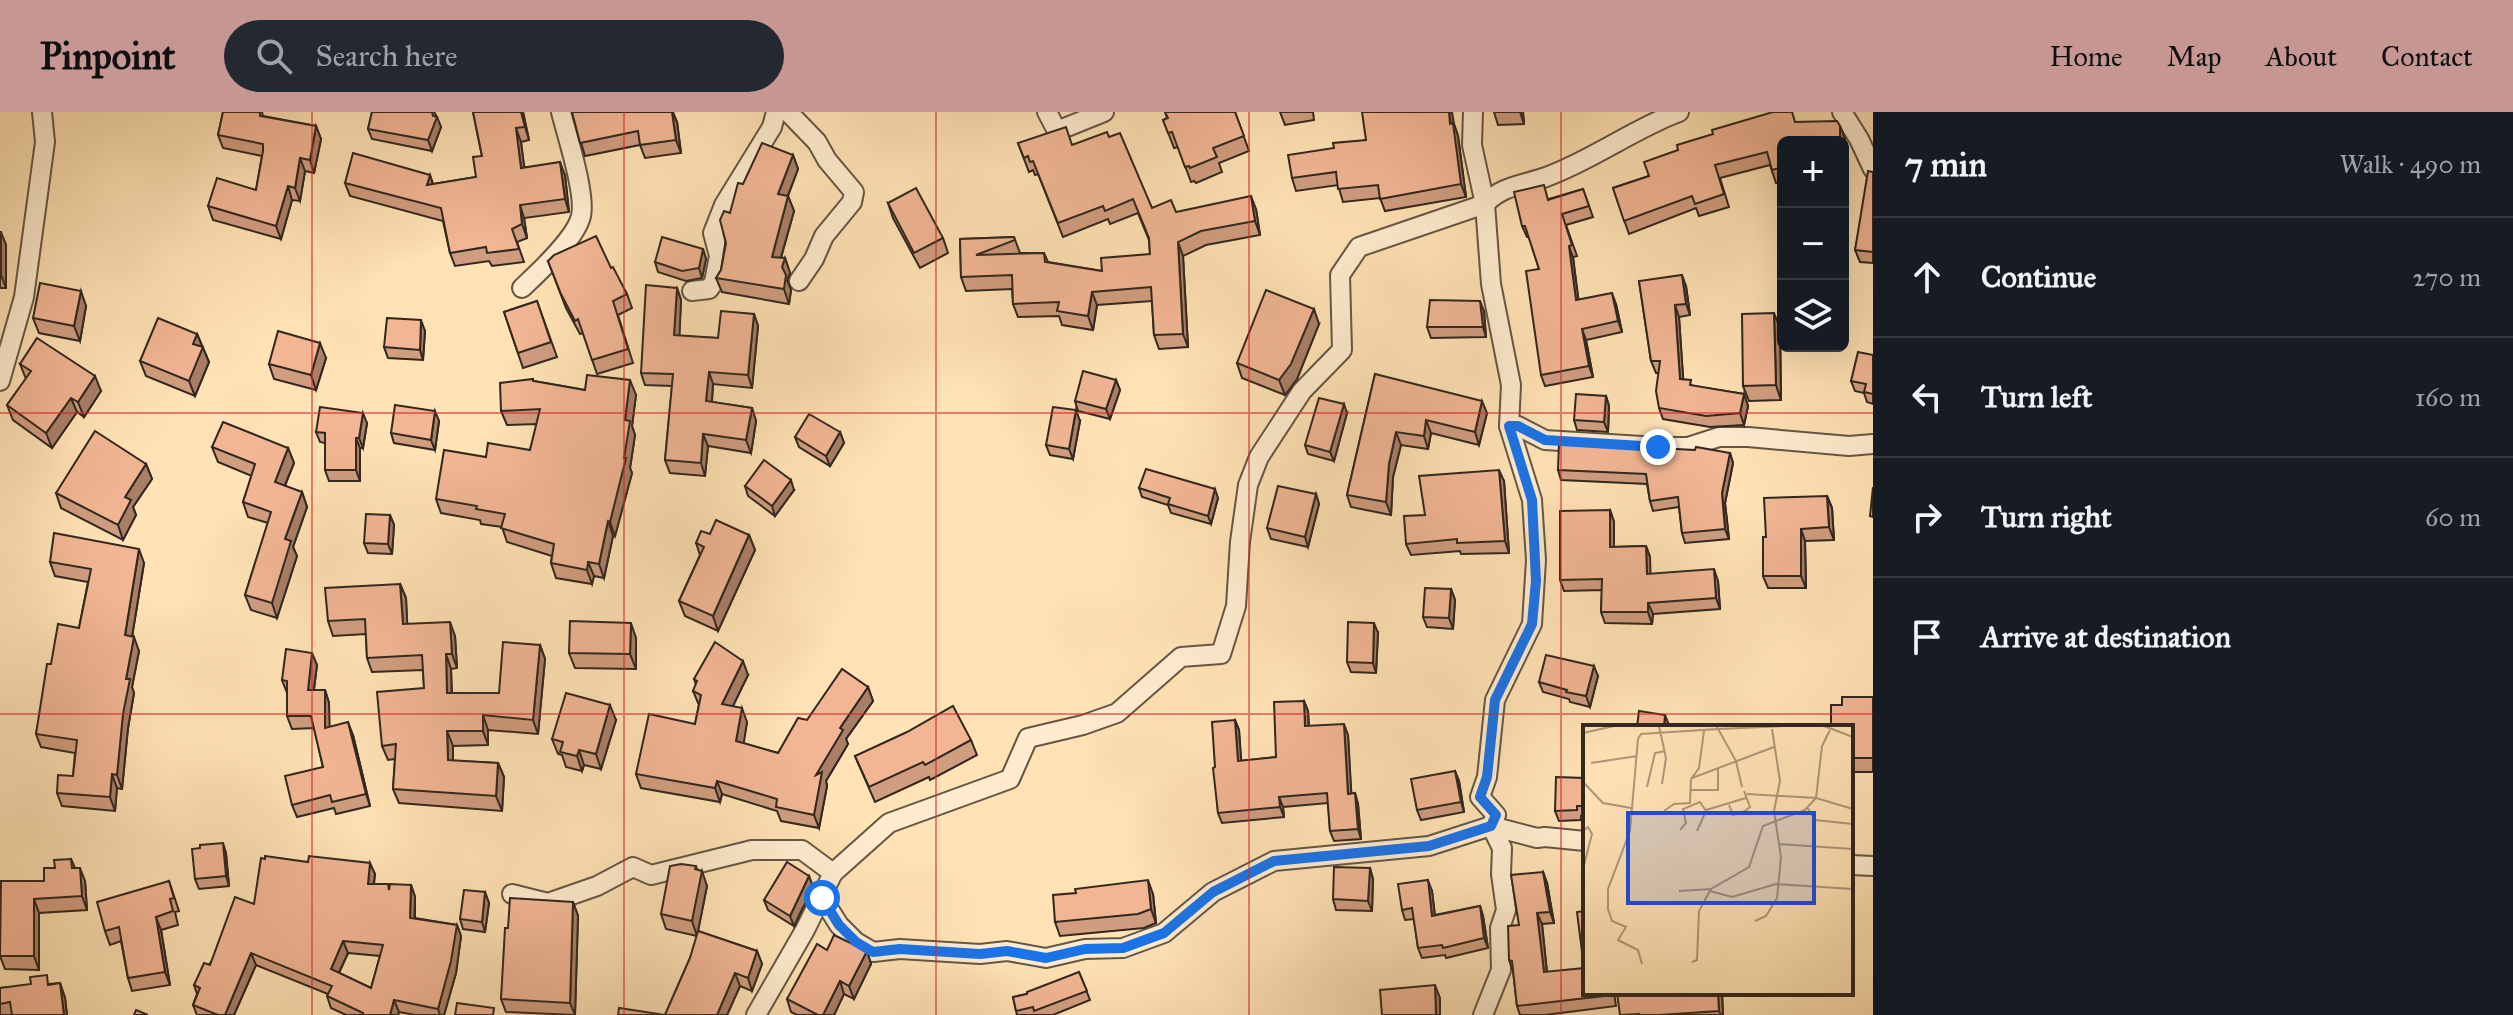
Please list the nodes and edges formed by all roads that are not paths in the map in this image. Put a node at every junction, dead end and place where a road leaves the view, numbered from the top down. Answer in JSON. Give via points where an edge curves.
{"nodes":[{"id":1,"x":42,"y":112,"type":"edge"},
{"id":2,"x":561,"y":112,"type":"edge"},
{"id":3,"x":776,"y":112,"type":"edge"},
{"id":4,"x":788,"y":112,"type":"edge"},
{"id":5,"x":1047,"y":112,"type":"edge"},
{"id":6,"x":1104,"y":112,"type":"edge"},
{"id":7,"x":1473,"y":112,"type":"edge"},
{"id":8,"x":1679,"y":112,"type":"edge"},
{"id":9,"x":1842,"y":112,"type":"edge"},
{"id":10,"x":1873,"y":169,"type":"edge"},
{"id":11,"x":1485,"y":204,"type":"junction"},
{"id":12,"x":799,"y":281,"type":"dead end"},
{"id":13,"x":522,"y":288,"type":"dead end"},
{"id":14,"x":692,"y":291,"type":"dead end"},
{"id":15,"x":0,"y":381,"type":"edge"},
{"id":16,"x":1509,"y":426,"type":"junction"},
{"id":17,"x":1873,"y":444,"type":"edge"},
{"id":18,"x":1491,"y":826,"type":"junction"},
{"id":19,"x":1583,"y":841,"type":"edge"},
{"id":20,"x":1853,"y":865,"type":"edge"},
{"id":21,"x":1873,"y":866,"type":"edge"},
{"id":22,"x":833,"y":873,"type":"junction"},
{"id":23,"x":512,"y":894,"type":"dead end"},
{"id":24,"x":822,"y":898,"type":"junction"},
{"id":25,"x":756,"y":1015,"type":"edge"},
{"id":26,"x":1483,"y":1015,"type":"edge"}],
"edges":[{"from":1,"to":15,"type":"street","via":[[45,142],[24,297]]},
{"from":2,"to":13,"type":"street","via":[[581,214],[575,229]]},
{"from":3,"to":14,"type":"street","via":[[713,233],[719,256],[714,282],[709,289]]},
{"from":4,"to":12,"type":"street","via":[[854,192]]},
{"from":5,"to":6,"type":"street","via":[[1057,131]]},
{"from":7,"to":11,"type":"street","via":[[1472,145]]},
{"from":8,"to":11,"type":"street","via":[[1547,176],[1496,192]]},
{"from":9,"to":10,"type":"street"},
{"from":11,"to":16,"type":"street","via":[[1491,284],[1511,385]]},
{"from":11,"to":22,"type":"street","via":[[1359,247],[1340,275],[1342,350],[1302,391],[1259,457],[1248,485],[1236,606],[1221,654],[1181,657],[1117,713],[1028,738],[1010,779],[889,823]]},
{"from":16,"to":17,"type":"street","via":[[1545,440],[1658,447],[1688,447],[1719,437]]},
{"from":16,"to":18,"type":"street","via":[[1532,500],[1536,581],[1532,624],[1495,700],[1480,797],[1496,815]]},
{"from":18,"to":19,"type":"street","via":[[1537,838]]},
{"from":18,"to":24,"type":"street","via":[[1429,846],[1274,861],[1213,892],[1164,933],[1123,948],[1046,958],[1007,951],[873,952],[847,933]]},
{"from":18,"to":26,"type":"street","via":[[1502,848],[1506,910],[1500,928],[1501,970]]},
{"from":20,"to":21,"type":"street"},
{"from":22,"to":23,"type":"street","via":[[802,850],[752,850],[651,875],[633,867],[548,903]]},
{"from":22,"to":24,"type":"street"},
{"from":24,"to":25,"type":"street"}]}
